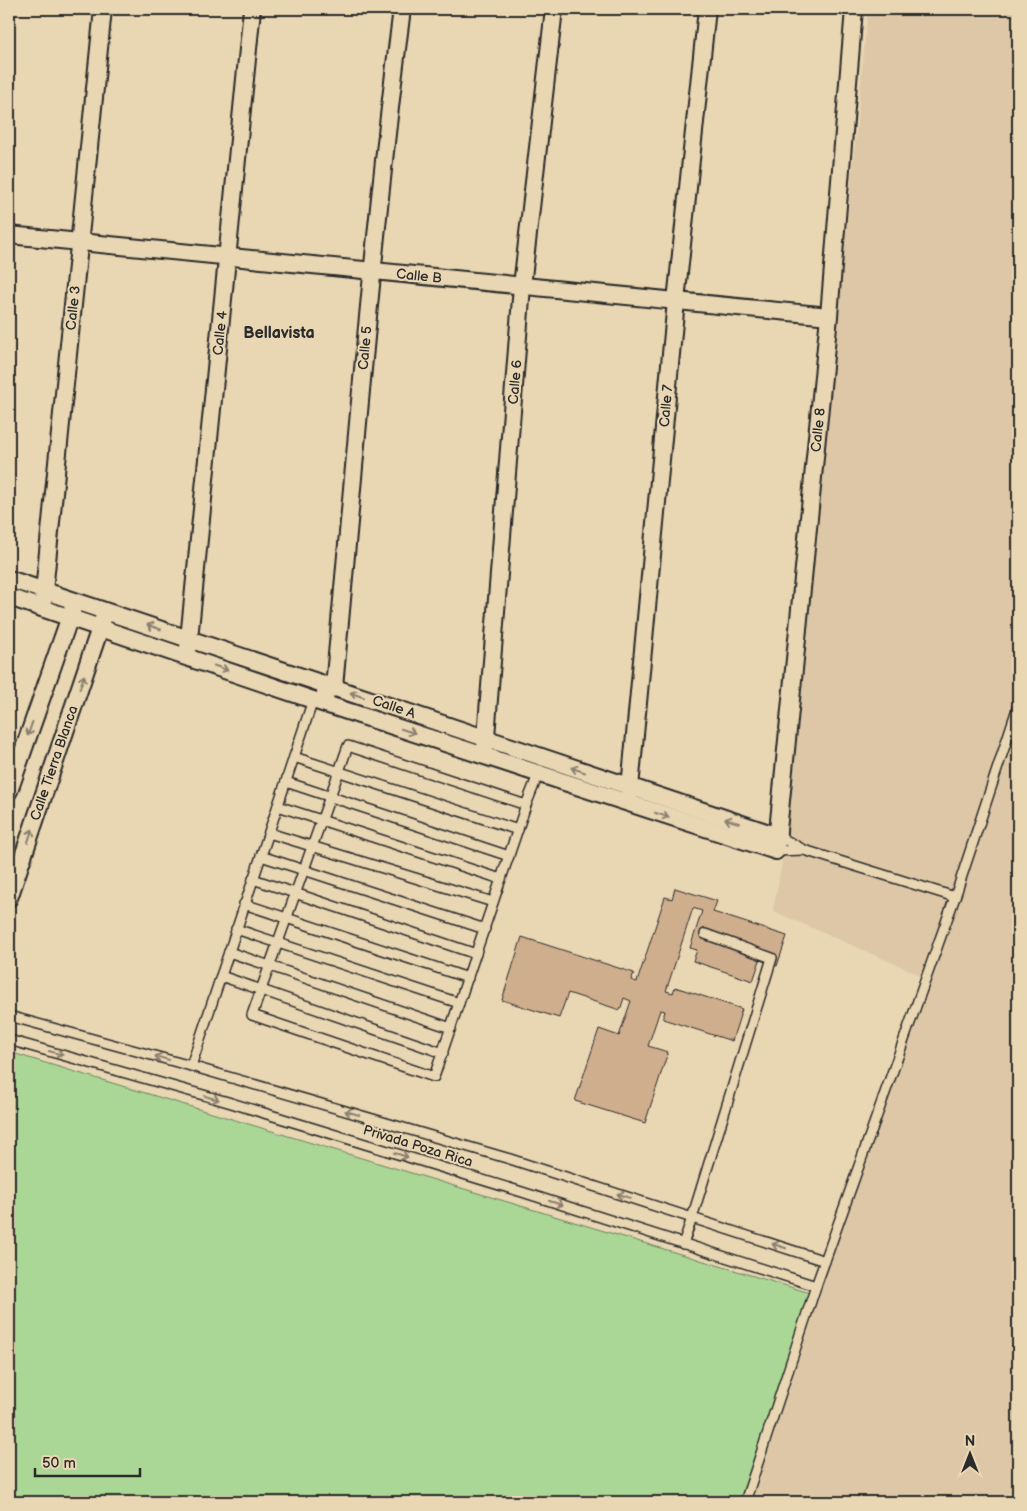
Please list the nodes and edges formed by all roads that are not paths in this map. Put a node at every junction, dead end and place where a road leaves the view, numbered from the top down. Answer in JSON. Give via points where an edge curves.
{"nodes":[{"id":1,"x":103,"y":9,"type":"edge"},
{"id":2,"x":252,"y":9,"type":"edge"},
{"id":3,"x":402,"y":9,"type":"edge"},
{"id":4,"x":554,"y":9,"type":"edge"},
{"id":5,"x":707,"y":9,"type":"edge"},
{"id":6,"x":854,"y":9,"type":"edge"},
{"id":7,"x":9,"y":235,"type":"edge"},
{"id":8,"x":79,"y":242,"type":"junction"},
{"id":9,"x":228,"y":257,"type":"junction"},
{"id":10,"x":372,"y":271,"type":"junction"},
{"id":11,"x":522,"y":286,"type":"junction"},
{"id":12,"x":676,"y":301,"type":"junction"},
{"id":13,"x":829,"y":316,"type":"junction"},
{"id":14,"x":9,"y":579,"type":"edge"},
{"id":15,"x":44,"y":591,"type":"junction"},
{"id":16,"x":9,"y":597,"type":"edge"},
{"id":17,"x":76,"y":601,"type":"junction"},
{"id":18,"x":42,"y":608,"type":"junction"},
{"id":19,"x":106,"y":611,"type":"junction"},
{"id":20,"x":69,"y":617,"type":"junction"},
{"id":21,"x":100,"y":628,"type":"junction"},
{"id":22,"x":189,"y":640,"type":"junction"},
{"id":23,"x":188,"y":657,"type":"junction"},
{"id":24,"x":334,"y":687,"type":"junction"},
{"id":25,"x":313,"y":700,"type":"junction"},
{"id":26,"x":1018,"y":706,"type":"edge"},
{"id":27,"x":486,"y":739,"type":"junction"},
{"id":28,"x":484,"y":756,"type":"junction"},
{"id":29,"x":294,"y":757,"type":"junction"},
{"id":30,"x":542,"y":766,"type":"junction"},
{"id":31,"x":340,"y":772,"type":"junction"},
{"id":32,"x":286,"y":782,"type":"junction"},
{"id":33,"x":9,"y":791,"type":"edge"},
{"id":34,"x":630,"y":796,"type":"junction"},
{"id":35,"x":330,"y":797,"type":"junction"},
{"id":36,"x":278,"y":806,"type":"junction"},
{"id":37,"x":526,"y":806,"type":"junction"},
{"id":38,"x":322,"y":820,"type":"junction"},
{"id":39,"x":518,"y":830,"type":"junction"},
{"id":40,"x":269,"y":832,"type":"junction"},
{"id":41,"x":777,"y":844,"type":"junction"},
{"id":42,"x":312,"y":846,"type":"junction"},
{"id":43,"x":804,"y":850,"type":"junction"},
{"id":44,"x":261,"y":856,"type":"junction"},
{"id":45,"x":509,"y":856,"type":"junction"},
{"id":46,"x":304,"y":869,"type":"junction"},
{"id":47,"x":253,"y":879,"type":"junction"},
{"id":48,"x":501,"y":879,"type":"junction"},
{"id":49,"x":295,"y":894,"type":"junction"},
{"id":50,"x":955,"y":897,"type":"junction"},
{"id":51,"x":9,"y":898,"type":"edge"},
{"id":52,"x":493,"y":902,"type":"junction"},
{"id":53,"x":244,"y":904,"type":"junction"},
{"id":54,"x":287,"y":918,"type":"junction"},
{"id":55,"x":236,"y":929,"type":"junction"},
{"id":56,"x":484,"y":929,"type":"junction"},
{"id":57,"x":705,"y":934,"type":"dead end"},
{"id":58,"x":278,"y":944,"type":"junction"},
{"id":59,"x":229,"y":952,"type":"junction"},
{"id":60,"x":476,"y":954,"type":"junction"},
{"id":61,"x":269,"y":966,"type":"junction"},
{"id":62,"x":221,"y":976,"type":"junction"},
{"id":63,"x":468,"y":978,"type":"junction"},
{"id":64,"x":260,"y":991,"type":"junction"},
{"id":65,"x":459,"y":1003,"type":"junction"},
{"id":66,"x":9,"y":1016,"type":"edge"},
{"id":67,"x":451,"y":1028,"type":"junction"},
{"id":68,"x":9,"y":1040,"type":"edge"},
{"id":69,"x":443,"y":1053,"type":"junction"},
{"id":70,"x":191,"y":1066,"type":"junction"},
{"id":71,"x":692,"y":1218,"type":"junction"},
{"id":72,"x":683,"y":1244,"type":"junction"},
{"id":73,"x":825,"y":1261,"type":"junction"},
{"id":74,"x":816,"y":1286,"type":"junction"},
{"id":75,"x":745,"y":1502,"type":"edge"}],
"edges":[{"from":1,"to":8,"type":"street","name":"Calle 3"},
{"from":2,"to":9,"type":"street","name":"Calle 4"},
{"from":3,"to":10,"type":"street","name":"Calle 5"},
{"from":4,"to":11,"type":"street","name":"Calle 6"},
{"from":5,"to":12,"type":"street","name":"Calle 7"},
{"from":6,"to":13,"type":"street","name":"Calle 8"},
{"from":7,"to":8,"type":"street","name":"Calle B"},
{"from":8,"to":9,"type":"street","name":"Calle B"},
{"from":8,"to":15,"type":"street","name":"Calle 3"},
{"from":9,"to":10,"type":"street","name":"Calle B"},
{"from":9,"to":22,"type":"street","name":"Calle 4"},
{"from":10,"to":11,"type":"street","name":"Calle B"},
{"from":10,"to":24,"type":"street","name":"Calle 5"},
{"from":11,"to":12,"type":"street","name":"Calle B"},
{"from":11,"to":27,"type":"street","name":"Calle 6"},
{"from":12,"to":13,"type":"street","name":"Calle B"},
{"from":12,"to":34,"type":"street","name":"Calle 7"},
{"from":13,"to":41,"type":"street","name":"Calle 8"},
{"from":14,"to":15,"type":"street","name":"Calle A"},
{"from":15,"to":17,"type":"street","name":"Calle A"},
{"from":15,"to":18,"type":"street","name":"Calle 3"},
{"from":16,"to":18,"type":"street","name":"Calle A"},
{"from":17,"to":19,"type":"street","name":"Calle A"},
{"from":17,"to":20,"type":"street"},
{"from":18,"to":20,"type":"street","name":"Calle A"},
{"from":19,"to":21,"type":"street","name":"Calle Tierra Blanca"},
{"from":22,"to":19,"type":"street","name":"Calle A","one_way":true},
{"from":20,"to":21,"type":"street","name":"Calle A"},
{"from":20,"to":33,"type":"street","one_way":true},
{"from":21,"to":23,"type":"street","name":"Calle A"},
{"from":51,"to":21,"type":"street","name":"Calle Tierra Blanca","one_way":true},
{"from":22,"to":23,"type":"street","name":"Calle 4"},
{"from":22,"to":24,"type":"street","name":"Calle A"},
{"from":23,"to":25,"type":"street","name":"Calle A","one_way":true},
{"from":24,"to":25,"type":"street"},
{"from":27,"to":24,"type":"street","name":"Calle A","one_way":true},
{"from":25,"to":28,"type":"street","name":"Calle A","one_way":true},
{"from":25,"to":29,"type":"lane"},
{"from":26,"to":50,"type":"lane"},
{"from":27,"to":28,"type":"street","name":"Calle 6"},
{"from":27,"to":30,"type":"street","name":"Calle A"},
{"from":28,"to":30,"type":"street","name":"Calle A"},
{"from":29,"to":31,"type":"lane"},
{"from":29,"to":32,"type":"lane"},
{"from":30,"to":34,"type":"street","name":"Calle A"},
{"from":30,"to":37,"type":"lane"},
{"from":31,"to":35,"type":"lane"},
{"from":31,"to":37,"type":"lane","via":[[348,746]]},
{"from":31,"to":39,"type":"lane"},
{"from":32,"to":35,"type":"lane"},
{"from":32,"to":36,"type":"lane"},
{"from":34,"to":41,"type":"street","name":"Calle A"},
{"from":35,"to":38,"type":"lane"},
{"from":35,"to":45,"type":"lane"},
{"from":36,"to":38,"type":"lane"},
{"from":36,"to":40,"type":"lane"},
{"from":37,"to":39,"type":"lane"},
{"from":38,"to":42,"type":"lane"},
{"from":38,"to":48,"type":"lane"},
{"from":39,"to":45,"type":"lane"},
{"from":40,"to":42,"type":"lane"},
{"from":40,"to":44,"type":"lane"},
{"from":41,"to":43,"type":"lane"},
{"from":41,"to":43,"type":"lane"},
{"from":42,"to":46,"type":"lane"},
{"from":42,"to":52,"type":"lane"},
{"from":43,"to":50,"type":"lane"},
{"from":44,"to":46,"type":"lane"},
{"from":44,"to":47,"type":"lane"},
{"from":45,"to":48,"type":"lane"},
{"from":46,"to":49,"type":"lane"},
{"from":46,"to":56,"type":"lane"},
{"from":47,"to":49,"type":"lane"},
{"from":47,"to":53,"type":"lane"},
{"from":48,"to":52,"type":"lane"},
{"from":49,"to":54,"type":"lane"},
{"from":49,"to":60,"type":"lane"},
{"from":50,"to":73,"type":"lane"},
{"from":52,"to":56,"type":"lane"},
{"from":53,"to":54,"type":"lane"},
{"from":53,"to":55,"type":"lane"},
{"from":54,"to":58,"type":"lane"},
{"from":54,"to":63,"type":"lane"},
{"from":55,"to":58,"type":"lane"},
{"from":55,"to":59,"type":"lane"},
{"from":56,"to":60,"type":"lane"},
{"from":57,"to":71,"type":"lane","via":[[772,958]]},
{"from":58,"to":61,"type":"lane"},
{"from":58,"to":65,"type":"lane"},
{"from":59,"to":61,"type":"lane"},
{"from":59,"to":62,"type":"lane"},
{"from":60,"to":63,"type":"lane"},
{"from":61,"to":64,"type":"lane"},
{"from":61,"to":67,"type":"lane"},
{"from":62,"to":64,"type":"lane"},
{"from":62,"to":70,"type":"lane"},
{"from":63,"to":65,"type":"lane"},
{"from":64,"to":69,"type":"lane"},
{"from":64,"to":69,"type":"lane","via":[[252,1015],[424,1074],[434,1077]]},
{"from":65,"to":67,"type":"lane"},
{"from":70,"to":66,"type":"lane","one_way":true},
{"from":67,"to":69,"type":"lane"},
{"from":68,"to":72,"type":"lane","name":"Privada Poza Rica","one_way":true,"via":[[237,1105]]},
{"from":71,"to":70,"type":"lane","one_way":true,"via":[[510,1159]]},
{"from":71,"to":72,"type":"lane"},
{"from":73,"to":71,"type":"lane","one_way":true},
{"from":72,"to":74,"type":"lane","name":"Privada Poza Rica"},
{"from":73,"to":74,"type":"lane"},
{"from":74,"to":75,"type":"lane"}]}
